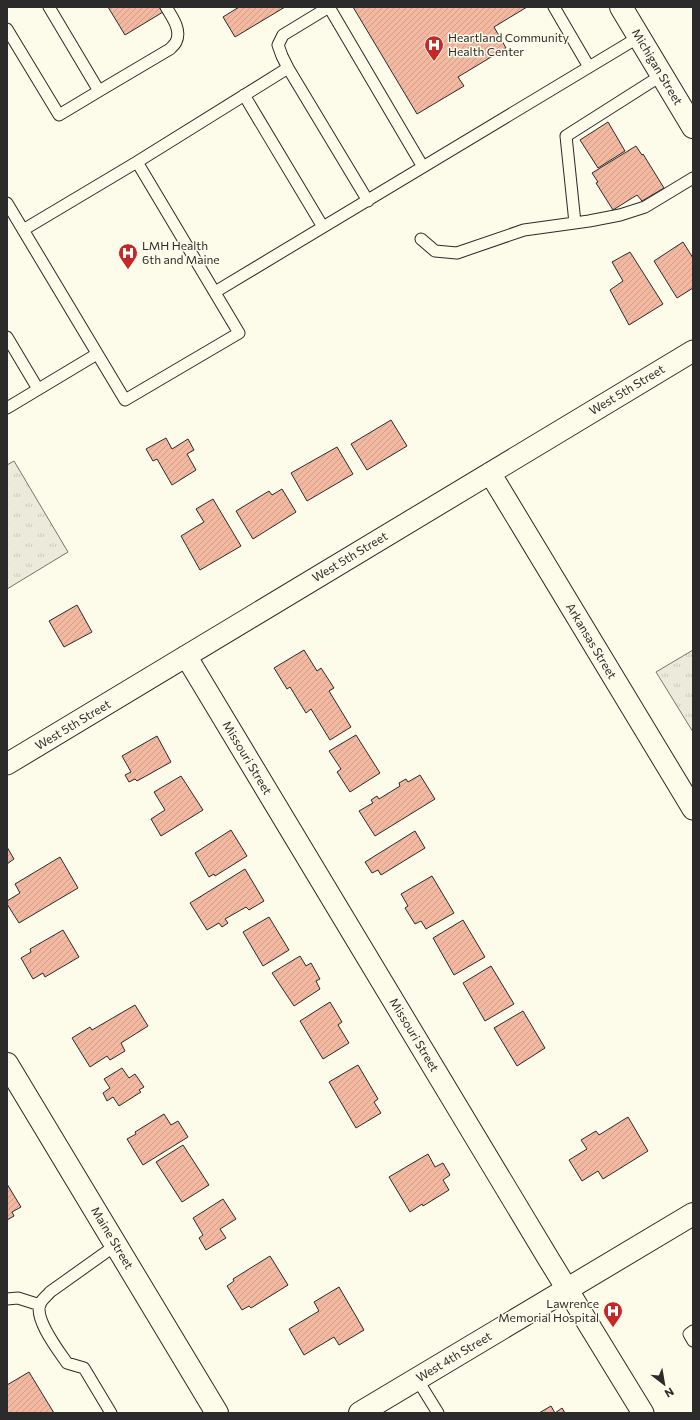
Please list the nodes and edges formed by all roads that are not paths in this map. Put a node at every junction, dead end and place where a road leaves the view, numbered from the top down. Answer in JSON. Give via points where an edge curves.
{"nodes":[{"id":1,"x":49,"y":7,"type":"edge"},
{"id":2,"x":166,"y":7,"type":"edge"},
{"id":3,"x":329,"y":7,"type":"edge"},
{"id":4,"x":554,"y":7,"type":"edge"},
{"id":5,"x":621,"y":7,"type":"edge"},
{"id":6,"x":7,"y":29,"type":"edge"},
{"id":7,"x":639,"y":37,"type":"junction"},
{"id":8,"x":589,"y":67,"type":"junction"},
{"id":9,"x":288,"y":68,"type":"junction"},
{"id":10,"x":662,"y":75,"type":"junction"},
{"id":11,"x":99,"y":91,"type":"junction"},
{"id":12,"x":244,"y":95,"type":"junction"},
{"id":13,"x":693,"y":127,"type":"edge"},
{"id":14,"x":137,"y":162,"type":"junction"},
{"id":15,"x":423,"y":167,"type":"junction"},
{"id":16,"x":693,"y":178,"type":"edge"},
{"id":17,"x":368,"y":201,"type":"junction"},
{"id":18,"x":7,"y":203,"type":"edge"},
{"id":19,"x":575,"y":223,"type":"junction"},
{"id":20,"x":323,"y":227,"type":"junction"},
{"id":21,"x":23,"y":230,"type":"junction"},
{"id":22,"x":421,"y":239,"type":"dead end"},
{"id":23,"x":215,"y":292,"type":"junction"},
{"id":24,"x":7,"y":337,"type":"edge"},
{"id":25,"x":693,"y":351,"type":"edge"},
{"id":26,"x":97,"y":354,"type":"junction"},
{"id":27,"x":38,"y":389,"type":"junction"},
{"id":28,"x":7,"y":408,"type":"edge"},
{"id":29,"x":490,"y":473,"type":"junction"},
{"id":30,"x":186,"y":656,"type":"junction"},
{"id":31,"x":7,"y":764,"type":"edge"},
{"id":32,"x":693,"y":810,"type":"edge"},
{"id":33,"x":7,"y":1064,"type":"edge"},
{"id":34,"x":693,"y":1214,"type":"edge"},
{"id":35,"x":116,"y":1244,"type":"junction"},
{"id":36,"x":568,"y":1289,"type":"junction"},
{"id":37,"x":7,"y":1299,"type":"edge"},
{"id":38,"x":40,"y":1305,"type":"junction"},
{"id":39,"x":693,"y":1331,"type":"edge"},
{"id":40,"x":693,"y":1341,"type":"edge"},
{"id":41,"x":417,"y":1379,"type":"junction"},
{"id":42,"x":111,"y":1413,"type":"edge"},
{"id":43,"x":217,"y":1413,"type":"edge"},
{"id":44,"x":360,"y":1413,"type":"edge"},
{"id":45,"x":438,"y":1413,"type":"edge"},
{"id":46,"x":643,"y":1413,"type":"edge"}],
"edges":[{"from":1,"to":11,"type":"lane"},
{"from":2,"to":11,"type":"lane","via":[[178,29],[176,42],[170,49]]},
{"from":3,"to":9,"type":"lane","via":[[282,35],[278,45]]},
{"from":3,"to":15,"type":"lane"},
{"from":4,"to":8,"type":"lane"},
{"from":5,"to":7,"type":"street","name":"Michigan Street"},
{"from":6,"to":11,"type":"lane","via":[[59,115]]},
{"from":7,"to":8,"type":"lane"},
{"from":7,"to":10,"type":"street","name":"Michigan Street"},
{"from":8,"to":15,"type":"lane"},
{"from":9,"to":12,"type":"lane"},
{"from":9,"to":17,"type":"lane"},
{"from":10,"to":13,"type":"street","name":"Michigan Street"},
{"from":10,"to":19,"type":"lane","via":[[566,136]]},
{"from":12,"to":14,"type":"lane"},
{"from":12,"to":20,"type":"lane"},
{"from":14,"to":21,"type":"lane"},
{"from":14,"to":23,"type":"lane"},
{"from":15,"to":17,"type":"lane"},
{"from":16,"to":19,"type":"lane","via":[[645,207],[620,215]]},
{"from":17,"to":20,"type":"lane"},
{"from":18,"to":21,"type":"lane"},
{"from":19,"to":22,"type":"lane","via":[[524,230],[457,253],[435,251]]},
{"from":20,"to":23,"type":"lane"},
{"from":21,"to":26,"type":"lane"},
{"from":23,"to":26,"type":"lane","via":[[239,332],[125,400]]},
{"from":24,"to":27,"type":"lane"},
{"from":25,"to":29,"type":"street","name":"West 5th Street"},
{"from":26,"to":27,"type":"lane"},
{"from":27,"to":28,"type":"lane"},
{"from":29,"to":30,"type":"street","name":"West 5th Street"},
{"from":29,"to":32,"type":"street","name":"Arkansas Street"},
{"from":30,"to":31,"type":"street","name":"West 5th Street"},
{"from":30,"to":36,"type":"street","name":"Missouri Street"},
{"from":33,"to":35,"type":"street","name":"Maine Street"},
{"from":34,"to":36,"type":"street","name":"West 4th Street"},
{"from":35,"to":38,"type":"lane","via":[[50,1292]]},
{"from":35,"to":43,"type":"street","name":"Maine Street"},
{"from":36,"to":41,"type":"street","name":"West 4th Street"},
{"from":36,"to":46,"type":"street","name":"Missouri Street"},
{"from":37,"to":38,"type":"lane","via":[[18,1298]]},
{"from":38,"to":42,"type":"lane","via":[[40,1320],[67,1363],[84,1368]]},
{"from":39,"to":40,"type":"lane","via":[[689,1334]]},
{"from":41,"to":44,"type":"street","name":"West 4th Street"},
{"from":41,"to":45,"type":"lane"}]}
